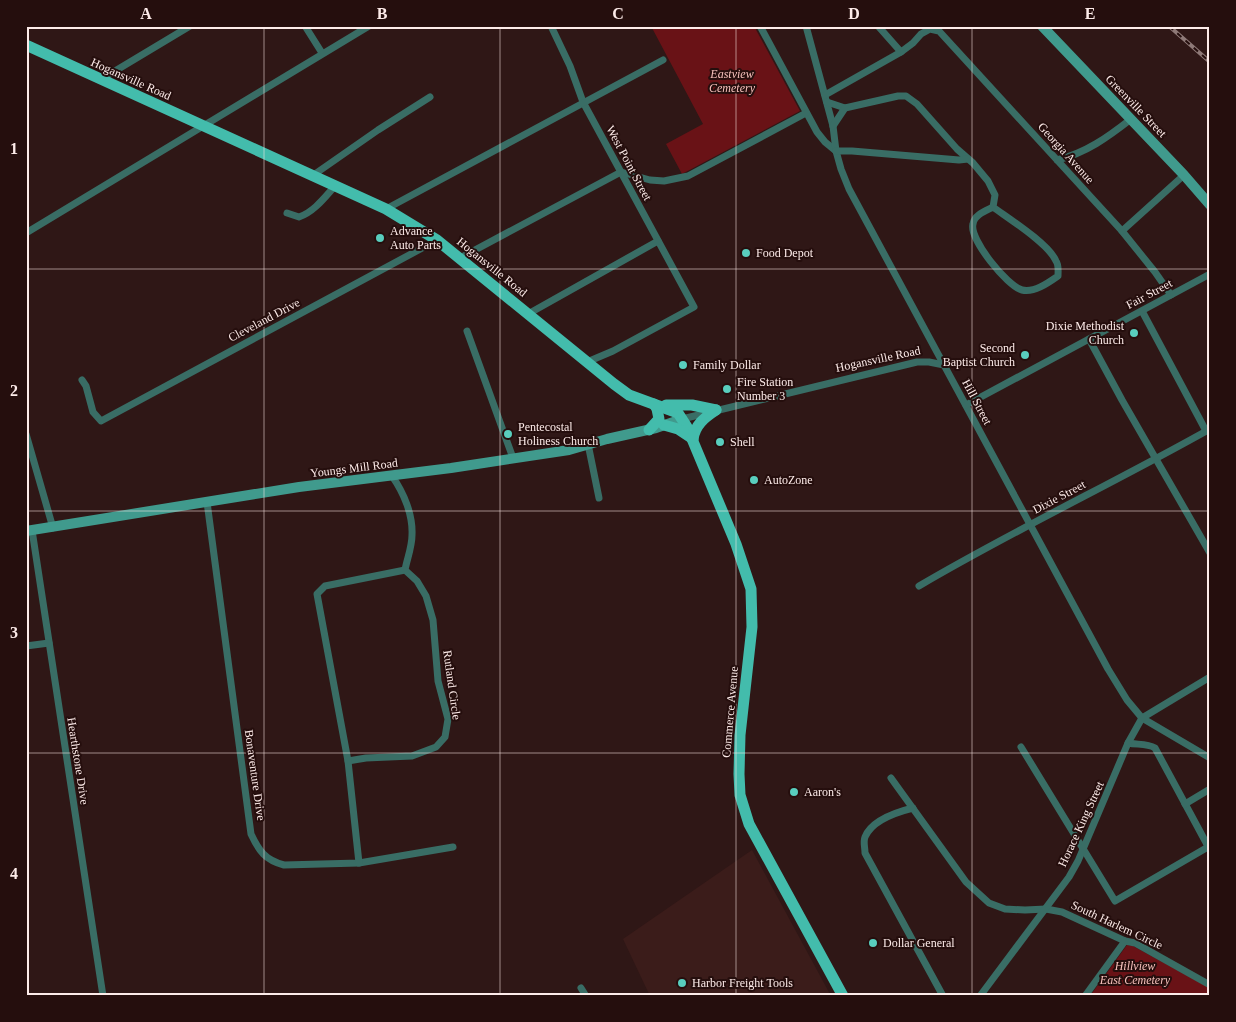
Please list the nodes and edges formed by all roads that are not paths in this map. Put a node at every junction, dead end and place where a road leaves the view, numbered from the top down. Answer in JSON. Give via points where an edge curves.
{"nodes":[{"id":1,"x":190,"y":26,"type":"edge"},
{"id":2,"x":305,"y":26,"type":"edge"},
{"id":3,"x":369,"y":26,"type":"edge"},
{"id":4,"x":551,"y":26,"type":"edge"},
{"id":5,"x":760,"y":26,"type":"edge"},
{"id":6,"x":878,"y":26,"type":"edge"},
{"id":7,"x":1042,"y":26,"type":"edge"},
{"id":8,"x":809,"y":28,"type":"edge"},
{"id":9,"x":26,"y":46,"type":"edge"},
{"id":10,"x":901,"y":52,"type":"junction"},
{"id":11,"x":322,"y":54,"type":"junction"},
{"id":12,"x":663,"y":60,"type":"dead end"},
{"id":13,"x":100,"y":80,"type":"junction"},
{"id":14,"x":430,"y":97,"type":"dead end"},
{"id":15,"x":826,"y":99,"type":"junction"},
{"id":16,"x":583,"y":102,"type":"junction"},
{"id":17,"x":845,"y":108,"type":"junction"},
{"id":18,"x":806,"y":113,"type":"junction"},
{"id":19,"x":1131,"y":120,"type":"junction"},
{"id":20,"x":203,"y":126,"type":"junction"},
{"id":21,"x":833,"y":126,"type":"junction"},
{"id":22,"x":836,"y":151,"type":"junction"},
{"id":23,"x":968,"y":159,"type":"junction"},
{"id":24,"x":1058,"y":160,"type":"junction"},
{"id":25,"x":621,"y":172,"type":"junction"},
{"id":26,"x":1184,"y":175,"type":"junction"},
{"id":27,"x":312,"y":176,"type":"junction"},
{"id":28,"x":335,"y":186,"type":"junction"},
{"id":29,"x":1210,"y":205,"type":"edge"},
{"id":30,"x":993,"y":207,"type":"junction"},
{"id":31,"x":386,"y":209,"type":"junction"},
{"id":32,"x":287,"y":213,"type":"dead end"},
{"id":33,"x":1122,"y":231,"type":"junction"},
{"id":34,"x":26,"y":233,"type":"edge"},
{"id":35,"x":437,"y":240,"type":"junction"},
{"id":36,"x":658,"y":240,"type":"junction"},
{"id":37,"x":460,"y":258,"type":"junction"},
{"id":38,"x":1210,"y":274,"type":"edge"},
{"id":39,"x":1171,"y":295,"type":"junction"},
{"id":40,"x":1142,"y":311,"type":"junction"},
{"id":41,"x":528,"y":314,"type":"junction"},
{"id":42,"x":468,"y":331,"type":"dead end"},
{"id":43,"x":1090,"y":339,"type":"junction"},
{"id":44,"x":587,"y":362,"type":"junction"},
{"id":45,"x":944,"y":365,"type":"junction"},
{"id":46,"x":82,"y":380,"type":"dead end"},
{"id":47,"x":654,"y":404,"type":"junction"},
{"id":48,"x":966,"y":405,"type":"junction"},
{"id":49,"x":716,"y":410,"type":"junction"},
{"id":50,"x":682,"y":418,"type":"junction"},
{"id":51,"x":664,"y":425,"type":"junction"},
{"id":52,"x":649,"y":430,"type":"junction"},
{"id":53,"x":1208,"y":430,"type":"edge"},
{"id":54,"x":26,"y":434,"type":"edge"},
{"id":55,"x":693,"y":440,"type":"junction"},
{"id":56,"x":588,"y":444,"type":"junction"},
{"id":57,"x":513,"y":458,"type":"junction"},
{"id":58,"x":1156,"y":458,"type":"junction"},
{"id":59,"x":392,"y":476,"type":"junction"},
{"id":60,"x":599,"y":498,"type":"dead end"},
{"id":61,"x":208,"y":502,"type":"junction"},
{"id":62,"x":1030,"y":525,"type":"junction"},
{"id":63,"x":53,"y":528,"type":"junction"},
{"id":64,"x":29,"y":531,"type":"edge"},
{"id":65,"x":1210,"y":553,"type":"edge"},
{"id":66,"x":405,"y":570,"type":"junction"},
{"id":67,"x":919,"y":586,"type":"dead end"},
{"id":68,"x":49,"y":643,"type":"junction"},
{"id":69,"x":26,"y":646,"type":"edge"},
{"id":70,"x":1210,"y":677,"type":"edge"},
{"id":71,"x":1142,"y":718,"type":"junction"},
{"id":72,"x":1128,"y":743,"type":"junction"},
{"id":73,"x":1021,"y":747,"type":"dead end"},
{"id":74,"x":1210,"y":758,"type":"edge"},
{"id":75,"x":348,"y":761,"type":"junction"},
{"id":76,"x":891,"y":778,"type":"dead end"},
{"id":77,"x":1210,"y":789,"type":"edge"},
{"id":78,"x":1185,"y":804,"type":"junction"},
{"id":79,"x":912,"y":808,"type":"junction"},
{"id":80,"x":453,"y":847,"type":"dead end"},
{"id":81,"x":1209,"y":848,"type":"edge"},
{"id":82,"x":1084,"y":850,"type":"junction"},
{"id":83,"x":359,"y":864,"type":"junction"},
{"id":84,"x":1046,"y":908,"type":"junction"},
{"id":85,"x":1125,"y":941,"type":"junction"},
{"id":86,"x":1210,"y":985,"type":"edge"},
{"id":87,"x":581,"y":988,"type":"dead end"},
{"id":88,"x":103,"y":996,"type":"edge"},
{"id":89,"x":586,"y":996,"type":"edge"},
{"id":90,"x":843,"y":996,"type":"edge"},
{"id":91,"x":943,"y":996,"type":"edge"},
{"id":92,"x":980,"y":996,"type":"edge"},
{"id":93,"x":1085,"y":996,"type":"edge"}],
"edges":[{"from":1,"to":13,"type":"street"},
{"from":2,"to":11,"type":"street"},
{"from":3,"to":11,"type":"street"},
{"from":4,"to":16,"type":"street","name":"West Point Street"},
{"from":5,"to":18,"type":"street","name":"Hill Street"},
{"from":6,"to":10,"type":"street"},
{"from":7,"to":19,"type":"street","name":"Greenville Street"},
{"from":8,"to":15,"type":"street"},
{"from":9,"to":13,"type":"main road","name":"Hogansville Road"},
{"from":10,"to":15,"type":"street"},
{"from":10,"to":24,"type":"street","name":"Georgia Avenue","via":[[930,29],[939,32]]},
{"from":11,"to":20,"type":"street"},
{"from":12,"to":16,"type":"street"},
{"from":13,"to":20,"type":"main road","name":"Hogansville Road"},
{"from":14,"to":27,"type":"street"},
{"from":15,"to":17,"type":"street"},
{"from":15,"to":21,"type":"street"},
{"from":16,"to":25,"type":"street","name":"West Point Street"},
{"from":16,"to":31,"type":"street"},
{"from":17,"to":21,"type":"street"},
{"from":17,"to":23,"type":"street","via":[[906,96],[918,104]]},
{"from":18,"to":22,"type":"street","name":"Hill Street","via":[[816,132]]},
{"from":18,"to":25,"type":"street","via":[[688,176],[664,181]]},
{"from":19,"to":24,"type":"street","via":[[1102,142]]},
{"from":19,"to":26,"type":"street","name":"Greenville Street"},
{"from":20,"to":27,"type":"main road","name":"Hogansville Road"},
{"from":20,"to":34,"type":"street"},
{"from":21,"to":22,"type":"street"},
{"from":22,"to":23,"type":"street"},
{"from":22,"to":45,"type":"street","name":"Hill Street","via":[[841,169],[868,225]]},
{"from":23,"to":30,"type":"street","via":[[988,181],[995,195]]},
{"from":24,"to":33,"type":"street","name":"Georgia Avenue"},
{"from":25,"to":36,"type":"street","name":"West Point Street"},
{"from":25,"to":37,"type":"street"},
{"from":26,"to":29,"type":"street","name":"Greenville Street"},
{"from":26,"to":33,"type":"street"},
{"from":27,"to":28,"type":"main road","name":"Hogansville Road"},
{"from":28,"to":31,"type":"main road","name":"Hogansville Road"},
{"from":28,"to":32,"type":"street","via":[[304,216],[299,218]]},
{"from":30,"to":30,"type":"street","via":[[1029,232],[1053,256],[1058,276],[1028,290],[1022,290],[1004,278],[982,248],[972,226],[982,212]]},
{"from":31,"to":35,"type":"main road","name":"Hogansville Road"},
{"from":33,"to":39,"type":"street","name":"Georgia Avenue"},
{"from":35,"to":37,"type":"main road","name":"Hogansville Road"},
{"from":35,"to":46,"type":"street","name":"Cleveland Drive","via":[[101,421],[93,412]]},
{"from":36,"to":41,"type":"street"},
{"from":36,"to":44,"type":"street","name":"West Point Street","via":[[694,307]]},
{"from":37,"to":41,"type":"main road","name":"Hogansville Road"},
{"from":38,"to":39,"type":"street","name":"Fair Street"},
{"from":39,"to":40,"type":"street","name":"Fair Street"},
{"from":40,"to":43,"type":"street","name":"Fair Street"},
{"from":40,"to":53,"type":"street"},
{"from":41,"to":44,"type":"main road","name":"Hogansville Road"},
{"from":42,"to":57,"type":"street"},
{"from":43,"to":48,"type":"street","name":"Fair Street"},
{"from":43,"to":58,"type":"street"},
{"from":44,"to":47,"type":"main road","name":"Hogansville Road","via":[[629,395]]},
{"from":45,"to":48,"type":"street","name":"Hill Street"},
{"from":45,"to":49,"type":"street","name":"Hogansville Road","via":[[917,362]]},
{"from":47,"to":49,"type":"main road","via":[[692,405]]},
{"from":47,"to":50,"type":"main road","name":"Hogansville Road","via":[[678,413]]},
{"from":47,"to":52,"type":"main road","via":[[659,419]]},
{"from":48,"to":62,"type":"street","name":"Hill Street"},
{"from":49,"to":50,"type":"street","name":"Hogansville Road"},
{"from":49,"to":55,"type":"main road","via":[[698,425]]},
{"from":50,"to":51,"type":"street","name":"Youngs Mill Road"},
{"from":50,"to":55,"type":"main road","name":"Commerce Avenue"},
{"from":51,"to":52,"type":"street","name":"Youngs Mill Road"},
{"from":51,"to":55,"type":"main road","via":[[678,429]]},
{"from":52,"to":56,"type":"street","name":"Youngs Mill Road"},
{"from":53,"to":58,"type":"street","name":"Dixie Street"},
{"from":54,"to":63,"type":"street"},
{"from":55,"to":90,"type":"main road","name":"Commerce Avenue","via":[[751,589],[752,627],[740,735],[743,808]]},
{"from":56,"to":57,"type":"street","name":"Youngs Mill Road"},
{"from":56,"to":60,"type":"street"},
{"from":57,"to":59,"type":"street","name":"Youngs Mill Road"},
{"from":58,"to":62,"type":"street","name":"Dixie Street"},
{"from":58,"to":65,"type":"street"},
{"from":59,"to":61,"type":"street","name":"Youngs Mill Road"},
{"from":59,"to":66,"type":"street","via":[[406,500],[410,518],[412,535]]},
{"from":61,"to":63,"type":"street","name":"Youngs Mill Road"},
{"from":61,"to":83,"type":"street","name":"Bonaventure Drive","via":[[251,834],[258,849],[284,865]]},
{"from":62,"to":67,"type":"street","name":"Dixie Street"},
{"from":62,"to":71,"type":"street","name":"Hill Street","via":[[1108,669]]},
{"from":63,"to":64,"type":"street","name":"Youngs Mill Road"},
{"from":64,"to":68,"type":"street","name":"Hearthstone Drive"},
{"from":66,"to":75,"type":"street","via":[[326,586],[317,594]]},
{"from":66,"to":75,"type":"street","name":"Rutland Circle","via":[[426,596],[433,620],[438,681],[448,719],[445,737],[436,747],[412,756]]},
{"from":68,"to":69,"type":"street"},
{"from":68,"to":88,"type":"street","name":"Hearthstone Drive"},
{"from":70,"to":71,"type":"street","name":"Horace King Street"},
{"from":71,"to":72,"type":"street","name":"Horace King Street"},
{"from":71,"to":74,"type":"street","name":"Hill Street"},
{"from":72,"to":78,"type":"street","via":[[1155,748]]},
{"from":72,"to":82,"type":"street","name":"Horace King Street"},
{"from":73,"to":82,"type":"street"},
{"from":75,"to":83,"type":"street"},
{"from":76,"to":79,"type":"street","name":"South Harlem Circle"},
{"from":77,"to":78,"type":"street"},
{"from":78,"to":81,"type":"street"},
{"from":79,"to":84,"type":"street","name":"South Harlem Circle","via":[[979,896],[1005,909]]},
{"from":79,"to":91,"type":"street","via":[[877,823],[864,838],[864,844],[878,877]]},
{"from":80,"to":83,"type":"street","name":"Bonaventure Drive"},
{"from":81,"to":82,"type":"street","via":[[1115,901]]},
{"from":82,"to":84,"type":"street","name":"Horace King Street"},
{"from":84,"to":85,"type":"street","name":"South Harlem Circle","via":[[1082,920]]},
{"from":84,"to":92,"type":"street","name":"Horace King Street"},
{"from":85,"to":86,"type":"street","name":"South Harlem Circle","via":[[1135,943]]},
{"from":85,"to":93,"type":"street"},
{"from":87,"to":89,"type":"street"}]}
